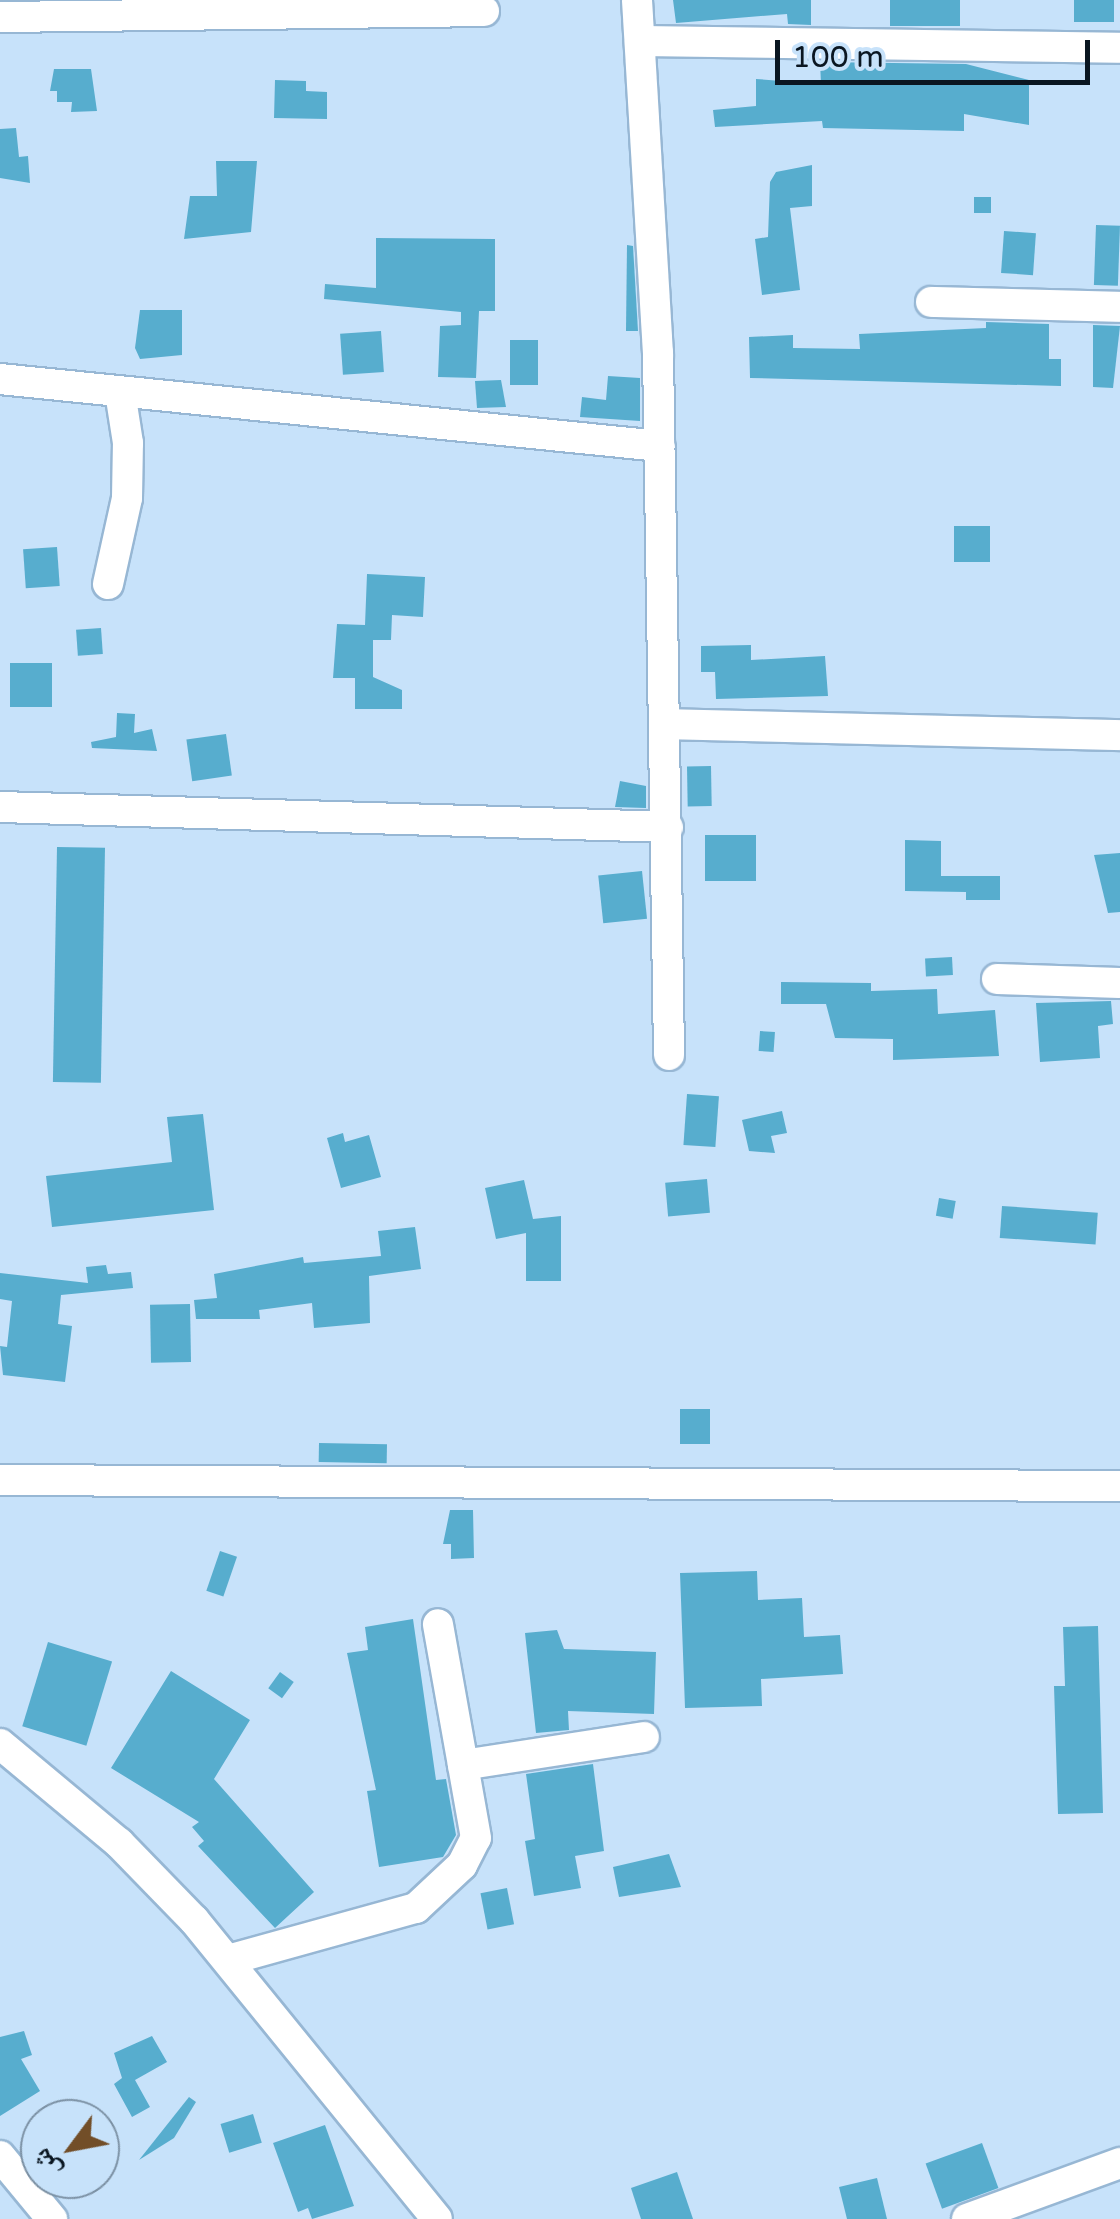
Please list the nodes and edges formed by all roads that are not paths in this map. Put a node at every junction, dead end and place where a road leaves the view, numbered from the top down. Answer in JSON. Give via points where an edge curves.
{"nodes":[{"id":1,"x":637,"y":0,"type":"edge"},
{"id":2,"x":484,"y":11,"type":"dead end"},
{"id":3,"x":0,"y":17,"type":"edge"},
{"id":4,"x":640,"y":40,"type":"junction"},
{"id":5,"x":1120,"y":48,"type":"edge"},
{"id":6,"x":931,"y":302,"type":"dead end"},
{"id":7,"x":1120,"y":308,"type":"edge"},
{"id":8,"x":0,"y":380,"type":"edge"},
{"id":9,"x":120,"y":392,"type":"junction"},
{"id":10,"x":660,"y":446,"type":"junction"},
{"id":11,"x":108,"y":584,"type":"dead end"},
{"id":12,"x":667,"y":724,"type":"junction"},
{"id":13,"x":1120,"y":734,"type":"edge"},
{"id":14,"x":0,"y":807,"type":"edge"},
{"id":15,"x":668,"y":827,"type":"junction"},
{"id":16,"x":997,"y":979,"type":"dead end"},
{"id":17,"x":1120,"y":983,"type":"edge"},
{"id":18,"x":669,"y":1056,"type":"dead end"},
{"id":19,"x":0,"y":1480,"type":"edge"},
{"id":20,"x":1120,"y":1486,"type":"edge"},
{"id":21,"x":438,"y":1624,"type":"dead end"},
{"id":22,"x":644,"y":1737,"type":"dead end"},
{"id":23,"x":0,"y":1744,"type":"edge"},
{"id":24,"x":463,"y":1765,"type":"junction"},
{"id":25,"x":228,"y":1960,"type":"junction"},
{"id":26,"x":0,"y":2156,"type":"edge"},
{"id":27,"x":1120,"y":2164,"type":"edge"},
{"id":28,"x":41,"y":2217,"type":"edge"},
{"id":29,"x":437,"y":2219,"type":"edge"},
{"id":30,"x":967,"y":2219,"type":"edge"}],
"edges":[{"from":1,"to":4,"type":"street"},
{"from":2,"to":3,"type":"street"},
{"from":4,"to":5,"type":"street"},
{"from":4,"to":10,"type":"street"},
{"from":6,"to":7,"type":"street"},
{"from":8,"to":9,"type":"street"},
{"from":9,"to":10,"type":"street"},
{"from":9,"to":11,"type":"street","via":[[127,498]]},
{"from":10,"to":12,"type":"street"},
{"from":12,"to":13,"type":"street"},
{"from":12,"to":15,"type":"street"},
{"from":14,"to":15,"type":"street"},
{"from":15,"to":18,"type":"street"},
{"from":16,"to":17,"type":"street"},
{"from":19,"to":20,"type":"street"},
{"from":21,"to":24,"type":"street"},
{"from":22,"to":24,"type":"street"},
{"from":23,"to":25,"type":"street","via":[[119,1843]]},
{"from":24,"to":25,"type":"street","via":[[476,1838],[462,1865],[416,1908]]},
{"from":25,"to":29,"type":"street"},
{"from":26,"to":28,"type":"street"},
{"from":27,"to":30,"type":"street"}]}
